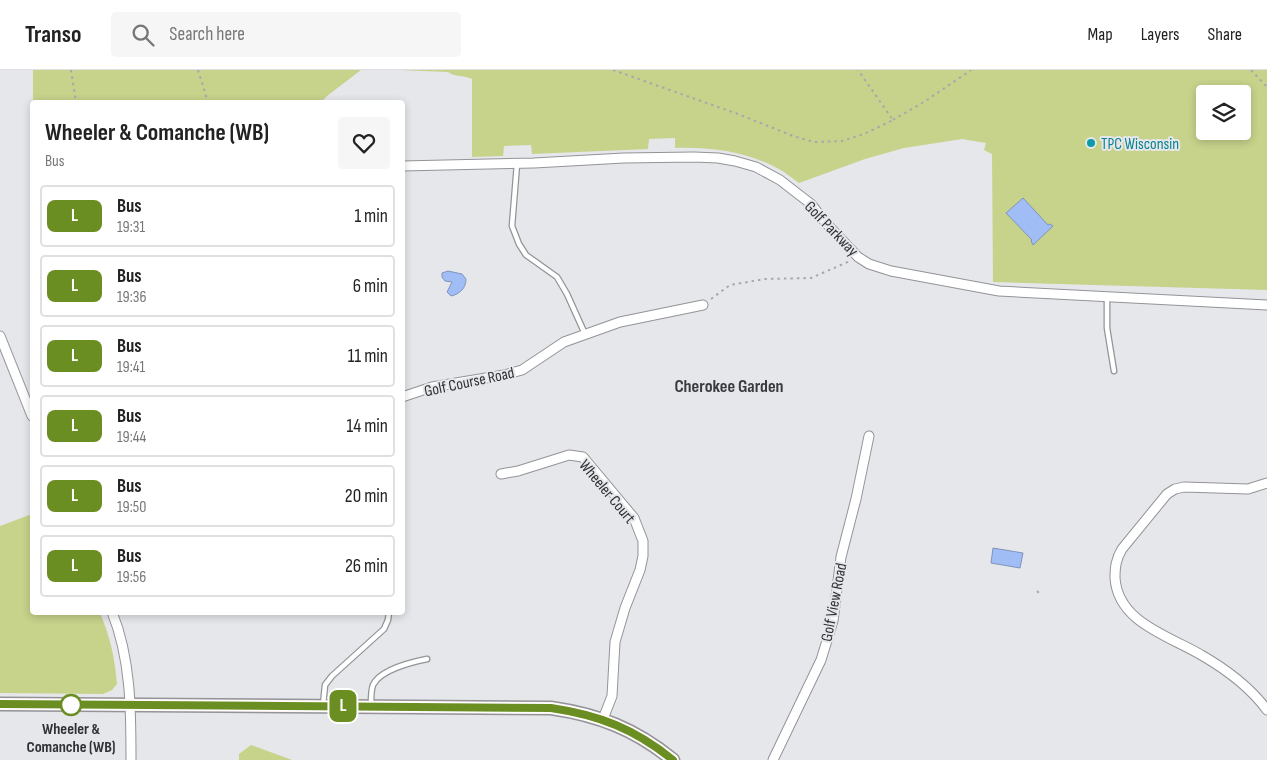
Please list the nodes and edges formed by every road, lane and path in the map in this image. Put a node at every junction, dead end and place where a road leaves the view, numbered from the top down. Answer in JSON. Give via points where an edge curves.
{"nodes":[{"id":1,"x":71,"y":70,"type":"edge"},
{"id":2,"x":198,"y":70,"type":"edge"},
{"id":3,"x":613,"y":70,"type":"edge"},
{"id":4,"x":858,"y":70,"type":"edge"},
{"id":5,"x":971,"y":70,"type":"edge"},
{"id":6,"x":1250,"y":70,"type":"edge"},
{"id":7,"x":1267,"y":88,"type":"edge"},
{"id":8,"x":76,"y":100,"type":"edge"},
{"id":9,"x":207,"y":100,"type":"edge"},
{"id":10,"x":893,"y":120,"type":"junction"},
{"id":11,"x":518,"y":164,"type":"junction"},
{"id":12,"x":405,"y":166,"type":"edge"},
{"id":13,"x":858,"y":257,"type":"junction"},
{"id":14,"x":1107,"y":297,"type":"junction"},
{"id":15,"x":1267,"y":304,"type":"edge"},
{"id":16,"x":703,"y":305,"type":"joint"},
{"id":17,"x":585,"y":334,"type":"junction"},
{"id":18,"x":0,"y":336,"type":"edge"},
{"id":19,"x":1114,"y":372,"type":"dead end"},
{"id":20,"x":405,"y":396,"type":"edge"},
{"id":21,"x":30,"y":411,"type":"edge"},
{"id":22,"x":869,"y":436,"type":"dead end"},
{"id":23,"x":501,"y":474,"type":"dead end"},
{"id":24,"x":1267,"y":483,"type":"edge"},
{"id":25,"x":1037,"y":591,"type":"dead end"},
{"id":26,"x":1040,"y":594,"type":"dead end"},
{"id":27,"x":113,"y":615,"type":"edge"},
{"id":28,"x":389,"y":615,"type":"edge"},
{"id":29,"x":427,"y":659,"type":"dead end"},
{"id":30,"x":0,"y":704,"type":"edge"},
{"id":31,"x":129,"y":705,"type":"junction"},
{"id":32,"x":323,"y":706,"type":"junction"},
{"id":33,"x":371,"y":706,"type":"junction"},
{"id":34,"x":1267,"y":710,"type":"edge"},
{"id":35,"x":603,"y":719,"type":"junction"},
{"id":36,"x":131,"y":760,"type":"edge"},
{"id":37,"x":674,"y":760,"type":"edge"},
{"id":38,"x":773,"y":760,"type":"edge"}],
"edges":[{"from":1,"to":8,"type":"path"},
{"from":2,"to":9,"type":"path"},
{"from":3,"to":10,"type":"path","via":[[814,142],[842,141]]},
{"from":4,"to":10,"type":"path"},
{"from":5,"to":10,"type":"path"},
{"from":6,"to":7,"type":"path"},
{"from":11,"to":12,"type":"street","name":"Golf Parkway"},
{"from":11,"to":13,"type":"street","name":"Golf Parkway","via":[[694,157],[735,161],[768,172],[811,204]]},
{"from":11,"to":17,"type":"lane","via":[[512,226],[518,244],[526,255],[557,277]]},
{"from":13,"to":14,"type":"street","name":"Golf Parkway","via":[[891,272],[999,290]]},
{"from":13,"to":16,"type":"path","via":[[812,278],[765,279],[730,285]]},
{"from":14,"to":15,"type":"street","name":"Golf Parkway"},
{"from":14,"to":19,"type":"lane","via":[[1107,328]]},
{"from":16,"to":17,"type":"street","name":"Golf Course Road","via":[[620,322]]},
{"from":17,"to":20,"type":"street","name":"Golf Course Road","via":[[564,342],[522,370],[432,387]]},
{"from":18,"to":21,"type":"street"},
{"from":22,"to":38,"type":"street","name":"Golf View Road","via":[[841,557],[833,621],[821,660]]},
{"from":23,"to":35,"type":"street","name":"Wheeler Court","via":[[518,472],[569,455],[583,457],[634,518],[640,532],[644,556],[618,627],[612,696]]},
{"from":24,"to":34,"type":"street","via":[[1248,488],[1175,489],[1167,494],[1116,558],[1115,569],[1116,591],[1134,616],[1161,635],[1208,659],[1253,692]]},
{"from":25,"to":26,"type":"path"},
{"from":27,"to":31,"type":"street","via":[[125,653]]},
{"from":28,"to":32,"type":"lane","via":[[384,629],[332,676],[326,685]]},
{"from":29,"to":33,"type":"lane","via":[[400,666],[377,680],[372,686]]},
{"from":30,"to":31,"type":"street"},
{"from":31,"to":32,"type":"street"},
{"from":31,"to":36,"type":"street"},
{"from":32,"to":33,"type":"street"},
{"from":33,"to":35,"type":"street","via":[[551,708]]},
{"from":35,"to":37,"type":"street","via":[[630,730]]}]}
